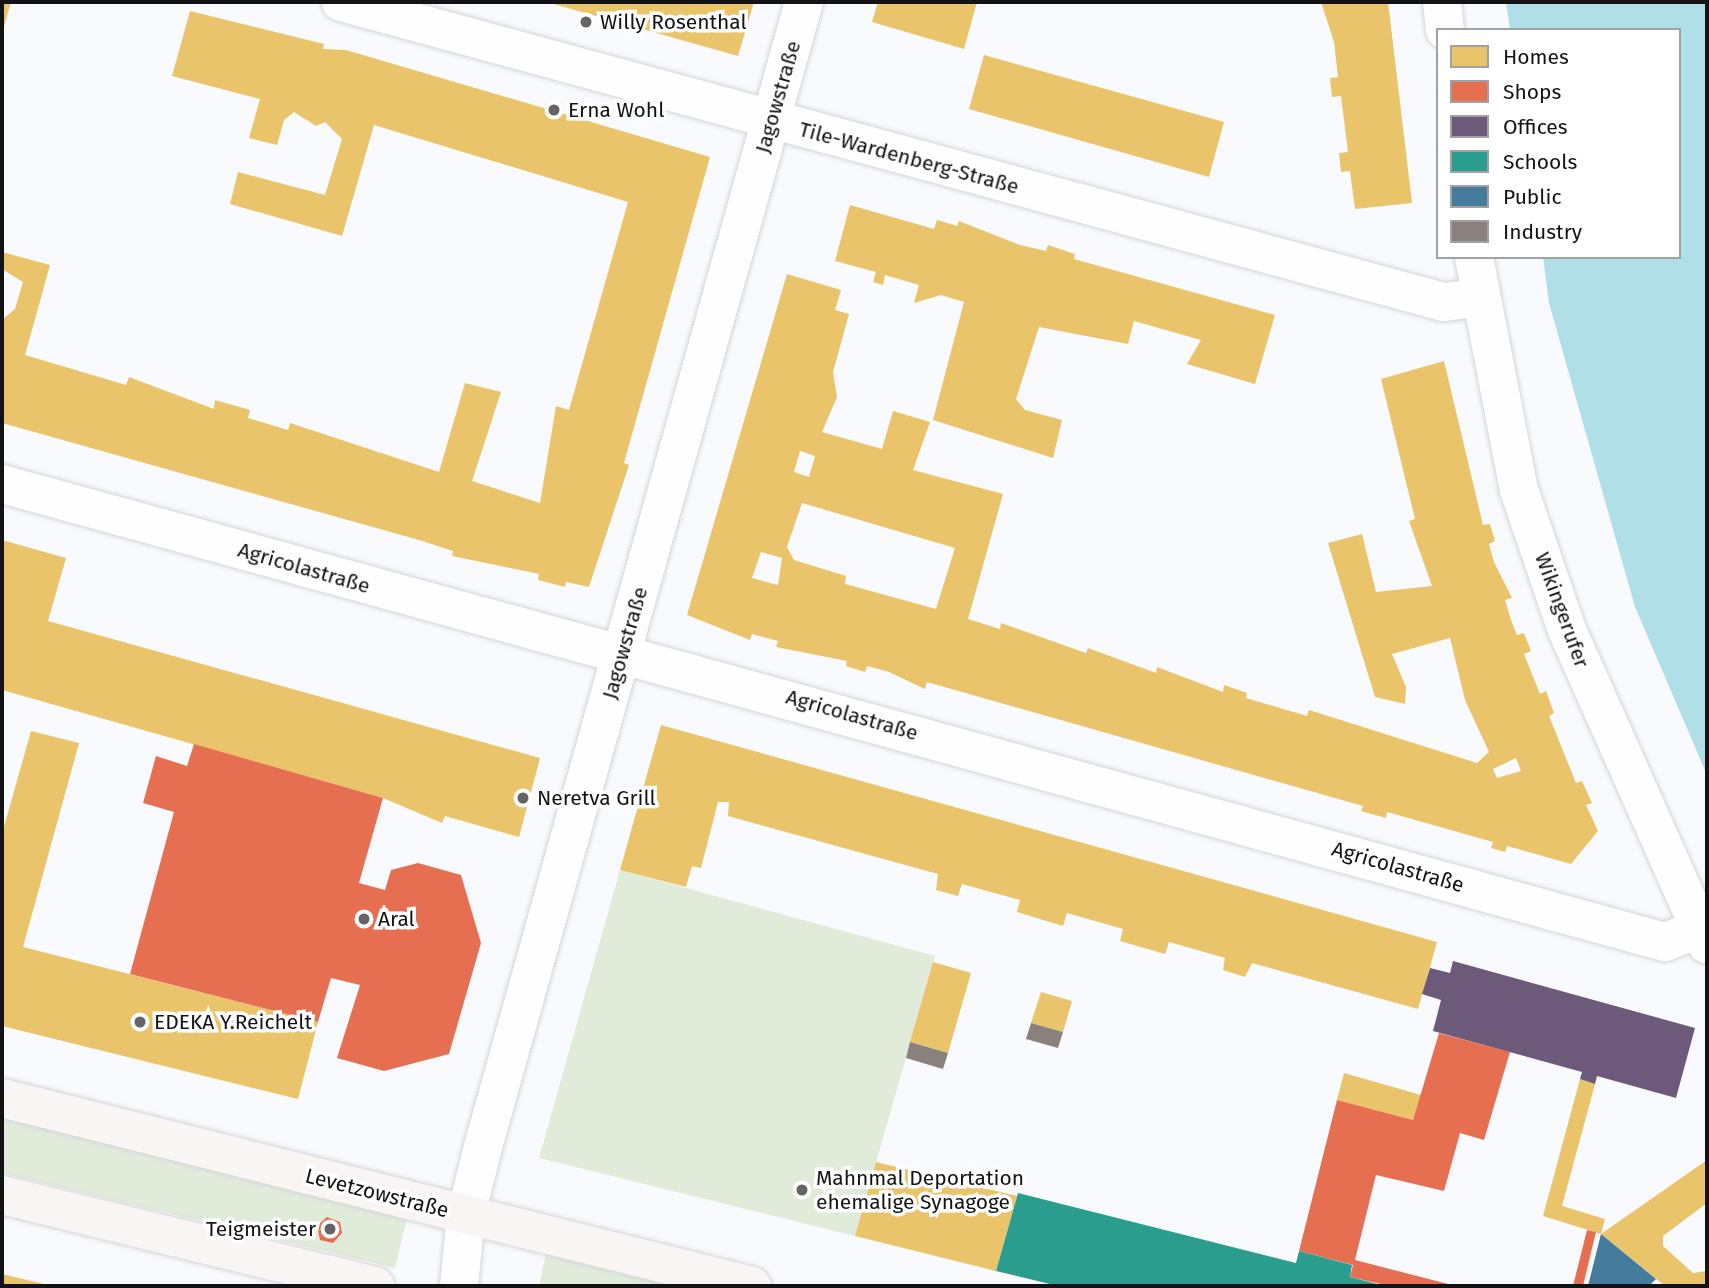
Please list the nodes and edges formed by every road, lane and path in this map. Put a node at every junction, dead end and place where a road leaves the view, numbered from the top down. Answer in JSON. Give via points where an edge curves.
{"nodes":[{"id":1,"x":341,"y":2,"type":"edge"},
{"id":2,"x":804,"y":2,"type":"edge"},
{"id":3,"x":1442,"y":2,"type":"edge"},
{"id":4,"x":1445,"y":28,"type":"edge"},
{"id":5,"x":771,"y":121,"type":"junction"},
{"id":6,"x":1474,"y":259,"type":"edge"},
{"id":7,"x":1479,"y":298,"type":"junction"},
{"id":8,"x":2,"y":484,"type":"edge"},
{"id":9,"x":622,"y":654,"type":"junction"},
{"id":10,"x":1703,"y":937,"type":"edge"},
{"id":11,"x":2,"y":1098,"type":"edge"},
{"id":12,"x":2,"y":1195,"type":"edge"},
{"id":13,"x":466,"y":1215,"type":"junction"},
{"id":14,"x":375,"y":1286,"type":"edge"},
{"id":15,"x":459,"y":1286,"type":"edge"},
{"id":16,"x":752,"y":1286,"type":"edge"}],
"edges":[{"from":1,"to":5,"type":"street","name":"Tile-Wardenberg-Straße"},
{"from":2,"to":5,"type":"street","name":"Jagowstraße"},
{"from":3,"to":4,"type":"street"},
{"from":5,"to":7,"type":"street","name":"Tile-Wardenberg-Straße","via":[[1444,302]]},
{"from":5,"to":9,"type":"street","name":"Jagowstraße"},
{"from":6,"to":7,"type":"street","name":"Wikingerufer"},
{"from":7,"to":10,"type":"street","name":"Wikingerufer","via":[[1519,490],[1567,630]]},
{"from":8,"to":9,"type":"street","name":"Agricolastraße"},
{"from":9,"to":10,"type":"street","name":"Agricolastraße","via":[[1665,942]]},
{"from":9,"to":13,"type":"street","name":"Jagowstraße"},
{"from":11,"to":13,"type":"main road","name":"Levetzowstraße"},
{"from":12,"to":14,"type":"main road"},
{"from":13,"to":15,"type":"street","name":"Jagowstraße"},
{"from":13,"to":16,"type":"main road","name":"Levetzowstraße"}]}
